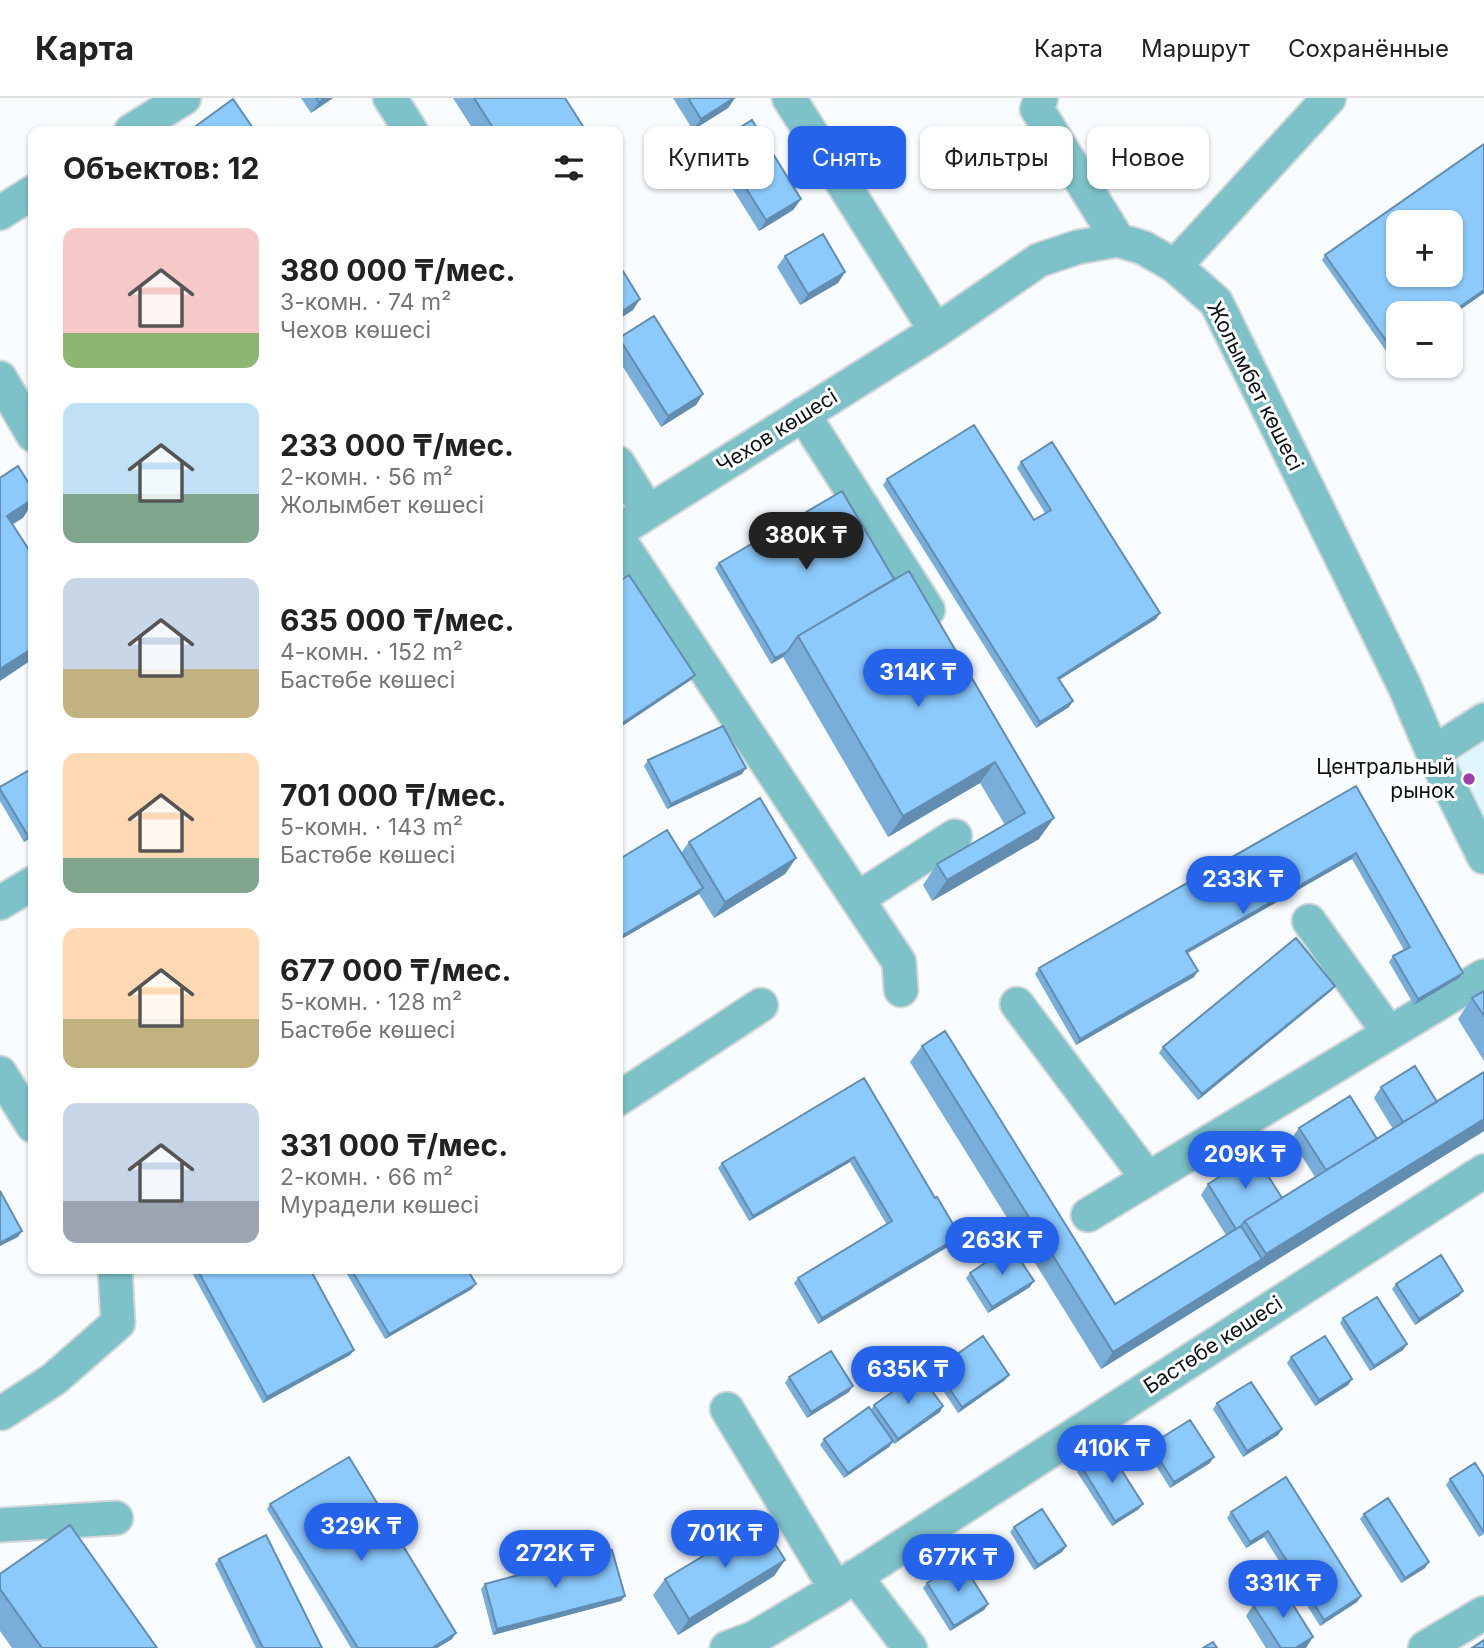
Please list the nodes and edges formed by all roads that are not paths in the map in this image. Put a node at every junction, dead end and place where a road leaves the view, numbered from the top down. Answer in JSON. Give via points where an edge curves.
{"nodes":[{"id":1,"x":184,"y":98,"type":"edge"},
{"id":2,"x":390,"y":98,"type":"edge"},
{"id":3,"x":789,"y":98,"type":"edge"},
{"id":4,"x":1329,"y":98,"type":"edge"},
{"id":5,"x":1036,"y":102,"type":"edge"},
{"id":6,"x":139,"y":126,"type":"edge"},
{"id":7,"x":408,"y":126,"type":"edge"},
{"id":8,"x":28,"y":195,"type":"edge"},
{"id":9,"x":0,"y":213,"type":"edge"},
{"id":10,"x":1118,"y":240,"type":"junction"},
{"id":11,"x":1175,"y":266,"type":"junction"},
{"id":12,"x":936,"y":331,"type":"junction"},
{"id":13,"x":0,"y":378,"type":"edge"},
{"id":14,"x":803,"y":414,"type":"junction"},
{"id":15,"x":28,"y":426,"type":"edge"},
{"id":16,"x":623,"y":471,"type":"edge"},
{"id":17,"x":648,"y":512,"type":"junction"},
{"id":18,"x":623,"y":528,"type":"edge"},
{"id":19,"x":623,"y":546,"type":"edge"},
{"id":20,"x":945,"y":635,"type":"edge"},
{"id":21,"x":1484,"y":720,"type":"edge"},
{"id":22,"x":1433,"y":753,"type":"junction"},
{"id":23,"x":955,"y":836,"type":"dead end"},
{"id":24,"x":1484,"y":857,"type":"edge"},
{"id":25,"x":28,"y":886,"type":"edge"},
{"id":26,"x":857,"y":900,"type":"junction"},
{"id":27,"x":0,"y":903,"type":"edge"},
{"id":28,"x":1309,"y":921,"type":"dead end"},
{"id":29,"x":1484,"y":976,"type":"edge"},
{"id":30,"x":901,"y":990,"type":"dead end"},
{"id":31,"x":1017,"y":1004,"type":"dead end"},
{"id":32,"x":761,"y":1005,"type":"dead end"},
{"id":33,"x":1389,"y":1033,"type":"junction"},
{"id":34,"x":0,"y":1073,"type":"edge"},
{"id":35,"x":623,"y":1096,"type":"edge"},
{"id":36,"x":28,"y":1118,"type":"edge"},
{"id":37,"x":1484,"y":1171,"type":"edge"},
{"id":38,"x":1148,"y":1179,"type":"junction"},
{"id":39,"x":1088,"y":1215,"type":"dead end"},
{"id":40,"x":116,"y":1274,"type":"edge"},
{"id":41,"x":727,"y":1409,"type":"dead end"},
{"id":42,"x":2,"y":1413,"type":"dead end"},
{"id":43,"x":116,"y":1518,"type":"dead end"},
{"id":44,"x":0,"y":1525,"type":"edge"},
{"id":45,"x":846,"y":1583,"type":"junction"},
{"id":46,"x":1484,"y":1613,"type":"edge"},
{"id":47,"x":727,"y":1648,"type":"edge"},
{"id":48,"x":910,"y":1648,"type":"edge"},
{"id":49,"x":1425,"y":1648,"type":"edge"}],
"edges":[{"from":1,"to":6,"type":"street"},
{"from":2,"to":7,"type":"street"},
{"from":3,"to":12,"type":"street"},
{"from":4,"to":11,"type":"street"},
{"from":5,"to":10,"type":"street"},
{"from":8,"to":9,"type":"street"},
{"from":10,"to":11,"type":"street","name":"Жолымбет көшесі","via":[[1144,248]]},
{"from":10,"to":12,"type":"street","name":"Жолымбет көшесі","via":[[1039,260]]},
{"from":11,"to":22,"type":"street","name":"Жолымбет көшесі","via":[[1216,302]]},
{"from":12,"to":14,"type":"street","name":"Чехов көшесі"},
{"from":13,"to":15,"type":"street"},
{"from":14,"to":17,"type":"street","name":"Чехов көшесі"},
{"from":14,"to":20,"type":"street"},
{"from":16,"to":17,"type":"street"},
{"from":17,"to":18,"type":"street","name":"Чехов көшесі"},
{"from":19,"to":26,"type":"street"},
{"from":21,"to":22,"type":"street"},
{"from":22,"to":24,"type":"street","name":"Жолымбет көшесі"},
{"from":23,"to":26,"type":"street"},
{"from":25,"to":27,"type":"street"},
{"from":26,"to":30,"type":"street","via":[[899,962]]},
{"from":28,"to":33,"type":"street"},
{"from":29,"to":33,"type":"street"},
{"from":31,"to":38,"type":"street"},
{"from":32,"to":35,"type":"street"},
{"from":33,"to":38,"type":"street"},
{"from":34,"to":36,"type":"street"},
{"from":37,"to":45,"type":"street","name":"Бастөбе көшесі"},
{"from":38,"to":39,"type":"street"},
{"from":40,"to":42,"type":"street","via":[[118,1323],[54,1379]]},
{"from":41,"to":45,"type":"street"},
{"from":43,"to":44,"type":"street"},
{"from":45,"to":47,"type":"street","name":"Бастөбе көшесі","via":[[754,1638]]},
{"from":45,"to":48,"type":"street"},
{"from":46,"to":49,"type":"street"}]}
